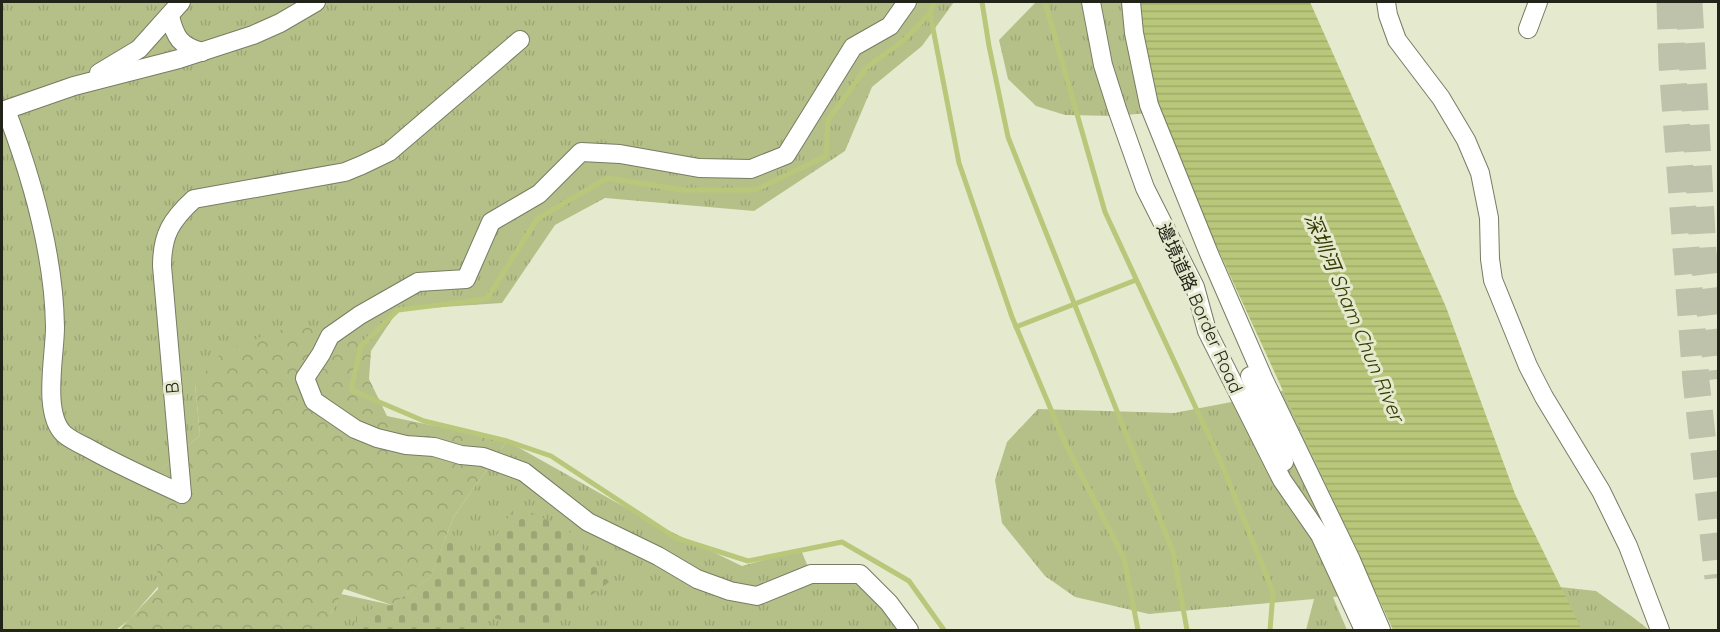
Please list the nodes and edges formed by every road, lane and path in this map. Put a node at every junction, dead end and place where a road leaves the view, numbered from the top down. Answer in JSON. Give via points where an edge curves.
{"nodes":[{"id":1,"x":316,"y":2,"type":"edge"},
{"id":2,"x":907,"y":2,"type":"edge"},
{"id":3,"x":1091,"y":2,"type":"edge"},
{"id":4,"x":1131,"y":2,"type":"edge"},
{"id":5,"x":1386,"y":2,"type":"edge"},
{"id":6,"x":1538,"y":2,"type":"edge"},
{"id":7,"x":176,"y":9,"type":"edge"},
{"id":8,"x":1528,"y":29,"type":"dead end"},
{"id":9,"x":520,"y":40,"type":"dead end"},
{"id":10,"x":202,"y":52,"type":"junction"},
{"id":11,"x":74,"y":86,"type":"junction"},
{"id":12,"x":4,"y":110,"type":"edge"},
{"id":13,"x":1248,"y":341,"type":"junction"},
{"id":14,"x":1302,"y":509,"type":"junction"},
{"id":15,"x":909,"y":630,"type":"edge"},
{"id":16,"x":1364,"y":630,"type":"edge"},
{"id":17,"x":1381,"y":630,"type":"edge"},
{"id":18,"x":1660,"y":630,"type":"edge"}],
"edges":[{"from":1,"to":10,"type":"street","via":[[253,35]]},
{"from":2,"to":15,"type":"street","via":[[890,26],[853,47],[786,155],[741,169],[699,168],[620,154],[581,152],[539,194],[491,222],[466,279],[418,282],[360,315],[330,336],[305,378],[314,401],[355,429],[406,445],[483,457],[524,472],[588,522],[698,579],[757,596],[811,574],[860,574]]},
{"from":3,"to":14,"type":"street","name":"邊境道路 Border Road","via":[[1103,65],[1145,188],[1195,287],[1207,331],[1282,480]]},
{"from":4,"to":13,"type":"street","via":[[1149,105]]},
{"from":5,"to":18,"type":"street","via":[[1398,40],[1441,98],[1480,172],[1489,218],[1493,280],[1528,366],[1628,546]]},
{"from":6,"to":8,"type":"street"},
{"from":7,"to":10,"type":"street","via":[[175,35]]},
{"from":7,"to":11,"type":"street","via":[[139,49]]},
{"from":9,"to":12,"type":"street","name":"B","via":[[380,157],[345,171],[194,199],[179,213],[162,247],[162,266],[182,494],[76,441],[63,433],[53,417],[55,327],[51,267],[24,158]]},
{"from":10,"to":11,"type":"street"},
{"from":11,"to":12,"type":"street"},
{"from":13,"to":14,"type":"street","via":[[1245,364]]},
{"from":13,"to":17,"type":"street"},
{"from":14,"to":16,"type":"street","name":"邊境道路 Border Road","via":[[1320,535]]}]}
